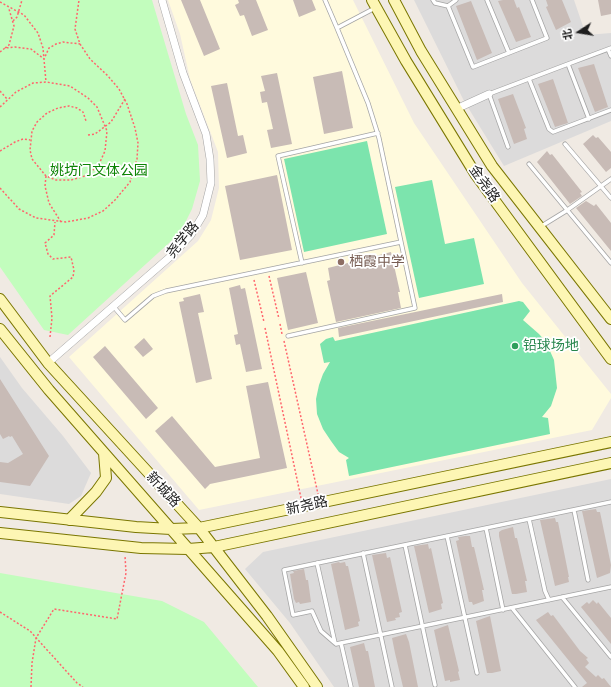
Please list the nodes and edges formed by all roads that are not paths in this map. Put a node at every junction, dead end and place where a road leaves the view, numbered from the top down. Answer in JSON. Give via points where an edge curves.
{"nodes":[{"id":1,"x":162,"y":0,"type":"edge"},
{"id":2,"x":325,"y":0,"type":"edge"},
{"id":3,"x":394,"y":0,"type":"edge"},
{"id":4,"x":434,"y":0,"type":"edge"},
{"id":5,"x":456,"y":0,"type":"edge"},
{"id":6,"x":487,"y":0,"type":"edge"},
{"id":7,"x":532,"y":0,"type":"edge"},
{"id":8,"x":374,"y":4,"type":"edge"},
{"id":9,"x":448,"y":6,"type":"junction"},
{"id":10,"x":338,"y":28,"type":"junction"},
{"id":11,"x":610,"y":48,"type":"edge"},
{"id":12,"x":509,"y":53,"type":"junction"},
{"id":13,"x":611,"y":56,"type":"edge"},
{"id":14,"x":568,"y":64,"type":"junction"},
{"id":15,"x":529,"y":79,"type":"junction"},
{"id":16,"x":490,"y":94,"type":"junction"},
{"id":17,"x":456,"y":109,"type":"junction"},
{"id":18,"x":611,"y":110,"type":"edge"},
{"id":19,"x":589,"y":119,"type":"junction"},
{"id":20,"x":378,"y":133,"type":"junction"},
{"id":21,"x":565,"y":144,"type":"dead end"},
{"id":22,"x":508,"y":147,"type":"dead end"},
{"id":23,"x":529,"y":164,"type":"dead end"},
{"id":24,"x":611,"y":179,"type":"edge"},
{"id":25,"x":601,"y":186,"type":"junction"},
{"id":26,"x":611,"y":198,"type":"edge"},
{"id":27,"x":566,"y":211,"type":"junction"},
{"id":28,"x":539,"y":227,"type":"junction"},
{"id":29,"x":402,"y":242,"type":"junction"},
{"id":30,"x":302,"y":263,"type":"junction"},
{"id":31,"x":611,"y":263,"type":"edge"},
{"id":32,"x":0,"y":299,"type":"edge"},
{"id":33,"x":114,"y":307,"type":"junction"},
{"id":34,"x":611,"y":319,"type":"edge"},
{"id":35,"x":0,"y":329,"type":"edge"},
{"id":36,"x":288,"y":336,"type":"dead end"},
{"id":37,"x":611,"y":359,"type":"edge"},
{"id":38,"x":48,"y":363,"type":"junction"},
{"id":39,"x":611,"y":442,"type":"edge"},
{"id":40,"x":104,"y":453,"type":"junction"},
{"id":41,"x":611,"y":463,"type":"edge"},
{"id":42,"x":611,"y":502,"type":"edge"},
{"id":43,"x":574,"y":510,"type":"junction"},
{"id":44,"x":0,"y":512,"type":"edge"},
{"id":45,"x":529,"y":519,"type":"junction"},
{"id":46,"x":68,"y":520,"type":"junction"},
{"id":47,"x":199,"y":528,"type":"junction"},
{"id":48,"x":486,"y":528,"type":"junction"},
{"id":49,"x":171,"y":529,"type":"junction"},
{"id":50,"x":0,"y":533,"type":"edge"},
{"id":51,"x":447,"y":536,"type":"junction"},
{"id":52,"x":405,"y":544,"type":"junction"},
{"id":53,"x":214,"y":547,"type":"junction"},
{"id":54,"x":188,"y":549,"type":"junction"},
{"id":55,"x":363,"y":553,"type":"junction"},
{"id":56,"x":317,"y":563,"type":"junction"},
{"id":57,"x":588,"y":580,"type":"dead end"},
{"id":58,"x":611,"y":587,"type":"edge"},
{"id":59,"x":562,"y":597,"type":"junction"},
{"id":60,"x":549,"y":600,"type":"junction"},
{"id":61,"x":512,"y":608,"type":"junction"},
{"id":62,"x":504,"y":610,"type":"junction"},
{"id":63,"x":465,"y":618,"type":"junction"},
{"id":64,"x":422,"y":626,"type":"junction"},
{"id":65,"x":381,"y":635,"type":"junction"},
{"id":66,"x":341,"y":643,"type":"junction"},
{"id":67,"x":336,"y":644,"type":"junction"},
{"id":68,"x":611,"y":657,"type":"edge"},
{"id":69,"x":477,"y":673,"type":"dead end"},
{"id":70,"x":435,"y":685,"type":"dead end"},
{"id":71,"x":304,"y":687,"type":"edge"},
{"id":72,"x":318,"y":687,"type":"edge"},
{"id":73,"x":351,"y":687,"type":"edge"},
{"id":74,"x":392,"y":687,"type":"edge"},
{"id":75,"x":575,"y":687,"type":"edge"}],
"edges":[{"from":1,"to":33,"type":"street","name":"尧学路","via":[[183,73],[206,134],[211,183],[202,215],[191,235]]},
{"from":2,"to":10,"type":"lane"},
{"from":3,"to":17,"type":"main road","name":"金尧路"},
{"from":4,"to":9,"type":"lane","via":[[435,3]]},
{"from":5,"to":9,"type":"lane"},
{"from":6,"to":12,"type":"lane"},
{"from":7,"to":12,"type":"lane","via":[[547,38]]},
{"from":8,"to":10,"type":"lane"},
{"from":8,"to":37,"type":"main road","name":"金尧路","via":[[476,175]]},
{"from":9,"to":12,"type":"lane","via":[[473,67]]},
{"from":10,"to":20,"type":"lane"},
{"from":11,"to":13,"type":"lane"},
{"from":11,"to":14,"type":"lane"},
{"from":14,"to":15,"type":"lane"},
{"from":14,"to":19,"type":"lane"},
{"from":15,"to":16,"type":"lane"},
{"from":15,"to":19,"type":"lane","via":[[549,130],[553,132]]},
{"from":16,"to":17,"type":"street"},
{"from":16,"to":22,"type":"lane"},
{"from":17,"to":28,"type":"main road","name":"金尧路","via":[[492,166]]},
{"from":18,"to":19,"type":"lane"},
{"from":20,"to":29,"type":"lane"},
{"from":20,"to":30,"type":"lane","via":[[278,156]]},
{"from":21,"to":25,"type":"lane"},
{"from":23,"to":27,"type":"lane"},
{"from":24,"to":25,"type":"lane"},
{"from":25,"to":26,"type":"lane"},
{"from":25,"to":27,"type":"lane"},
{"from":27,"to":28,"type":"lane"},
{"from":27,"to":31,"type":"lane"},
{"from":28,"to":34,"type":"main road","name":"金尧路"},
{"from":29,"to":30,"type":"lane"},
{"from":29,"to":36,"type":"lane","via":[[415,308]]},
{"from":30,"to":33,"type":"lane","via":[[159,294],[125,320]]},
{"from":32,"to":38,"type":"main road","name":"新城路"},
{"from":33,"to":38,"type":"street","name":"尧学路"},
{"from":35,"to":40,"type":"main road","name":"新城路"},
{"from":38,"to":47,"type":"main road","name":"新城路"},
{"from":39,"to":47,"type":"main road","name":"新尧路"},
{"from":40,"to":46,"type":"main road","via":[[106,478]]},
{"from":40,"to":49,"type":"main road","name":"新城路"},
{"from":41,"to":53,"type":"main road","name":"新尧路"},
{"from":42,"to":43,"type":"lane"},
{"from":43,"to":45,"type":"lane"},
{"from":43,"to":57,"type":"lane"},
{"from":44,"to":46,"type":"main road","name":"新尧路"},
{"from":45,"to":48,"type":"lane"},
{"from":45,"to":60,"type":"lane"},
{"from":46,"to":49,"type":"main road","name":"新尧路"},
{"from":47,"to":49,"type":"main road","name":"新尧路"},
{"from":47,"to":53,"type":"main road","name":"新城路"},
{"from":48,"to":51,"type":"lane"},
{"from":48,"to":62,"type":"lane"},
{"from":49,"to":54,"type":"main road","name":"新城路"},
{"from":50,"to":54,"type":"main road","name":"新尧路","via":[[125,546]]},
{"from":51,"to":52,"type":"lane"},
{"from":51,"to":63,"type":"lane"},
{"from":52,"to":55,"type":"lane"},
{"from":52,"to":64,"type":"lane"},
{"from":53,"to":54,"type":"main road","name":"新尧路"},
{"from":53,"to":72,"type":"main road","name":"新城路"},
{"from":54,"to":71,"type":"main road","name":"新城路","via":[[278,651]]},
{"from":55,"to":56,"type":"lane"},
{"from":55,"to":65,"type":"lane"},
{"from":56,"to":67,"type":"lane"},
{"from":56,"to":67,"type":"lane","via":[[284,570],[293,615],[312,612],[321,631]]},
{"from":58,"to":59,"type":"lane"},
{"from":59,"to":60,"type":"lane"},
{"from":59,"to":68,"type":"lane"},
{"from":60,"to":61,"type":"lane"},
{"from":61,"to":62,"type":"lane"},
{"from":61,"to":75,"type":"lane"},
{"from":62,"to":63,"type":"lane"},
{"from":63,"to":64,"type":"lane"},
{"from":63,"to":69,"type":"lane"},
{"from":64,"to":65,"type":"lane"},
{"from":64,"to":70,"type":"lane"},
{"from":65,"to":66,"type":"lane"},
{"from":65,"to":74,"type":"lane"},
{"from":66,"to":67,"type":"lane"},
{"from":66,"to":73,"type":"lane"}]}
